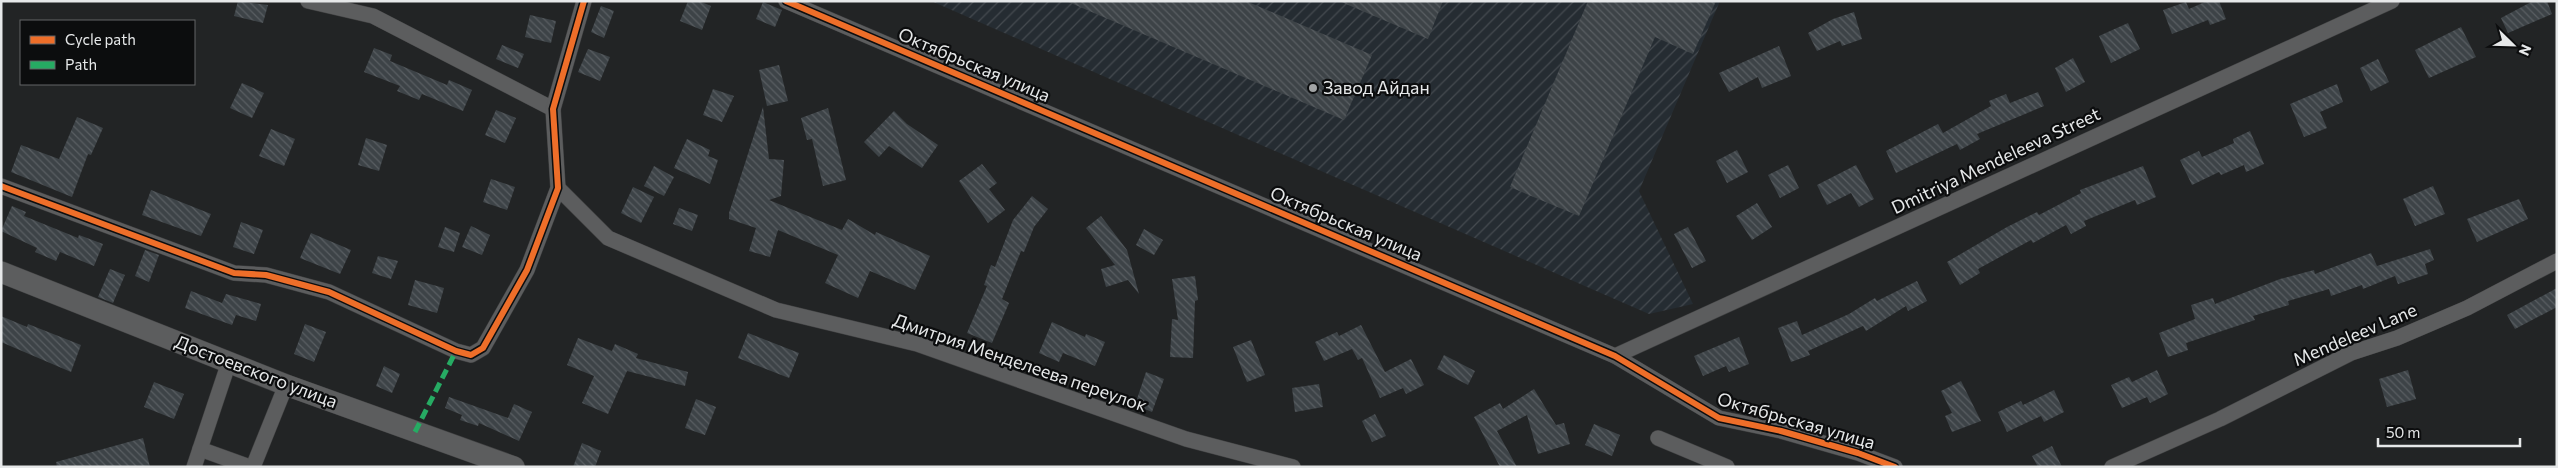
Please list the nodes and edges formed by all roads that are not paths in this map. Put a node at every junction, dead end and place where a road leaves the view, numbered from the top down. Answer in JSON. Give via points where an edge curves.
{"nodes":[{"id":1,"x":308,"y":1,"type":"edge"},
{"id":2,"x":584,"y":1,"type":"edge"},
{"id":3,"x":786,"y":1,"type":"edge"},
{"id":4,"x":2392,"y":1,"type":"edge"},
{"id":5,"x":553,"y":109,"type":"junction"},
{"id":6,"x":1,"y":186,"type":"edge"},
{"id":7,"x":558,"y":188,"type":"junction"},
{"id":8,"x":2557,"y":262,"type":"edge"},
{"id":9,"x":1,"y":272,"type":"edge"},
{"id":10,"x":1615,"y":356,"type":"junction"},
{"id":11,"x":229,"y":362,"type":"junction"},
{"id":12,"x":286,"y":384,"type":"junction"},
{"id":13,"x":1658,"y":438,"type":"dead end"},
{"id":14,"x":200,"y":449,"type":"junction"},
{"id":15,"x":194,"y":467,"type":"edge"},
{"id":16,"x":251,"y":467,"type":"edge"},
{"id":17,"x":514,"y":467,"type":"edge"},
{"id":18,"x":1293,"y":467,"type":"edge"},
{"id":19,"x":1727,"y":467,"type":"edge"},
{"id":20,"x":1895,"y":467,"type":"edge"},
{"id":21,"x":2112,"y":467,"type":"edge"}],
"edges":[{"from":1,"to":5,"type":"street","via":[[373,16]]},
{"from":2,"to":5,"type":"street"},
{"from":3,"to":10,"type":"street","name":"Октябрьская улица"},
{"from":4,"to":10,"type":"street","name":"Dmitriya Mendeleeva Street"},
{"from":5,"to":7,"type":"street"},
{"from":6,"to":7,"type":"street","via":[[234,273],[266,275],[329,292],[456,351],[471,354],[483,348],[527,270]]},
{"from":7,"to":18,"type":"street","name":"Дмитрия Менделеева переулок","via":[[608,238],[776,310],[917,344],[1186,439]]},
{"from":8,"to":21,"type":"street","name":"Mendeleev Lane","via":[[2467,308],[2398,338],[2350,353],[2220,419]]},
{"from":9,"to":11,"type":"street","name":"Достоевского улица"},
{"from":10,"to":20,"type":"street","name":"Октябрьская улица","via":[[1719,418],[1781,431]]},
{"from":11,"to":12,"type":"street","name":"Достоевского улица"},
{"from":11,"to":14,"type":"street"},
{"from":12,"to":16,"type":"street"},
{"from":12,"to":17,"type":"street","name":"Достоевского улица"},
{"from":13,"to":19,"type":"street"},
{"from":14,"to":15,"type":"street"},
{"from":14,"to":16,"type":"street"}]}
